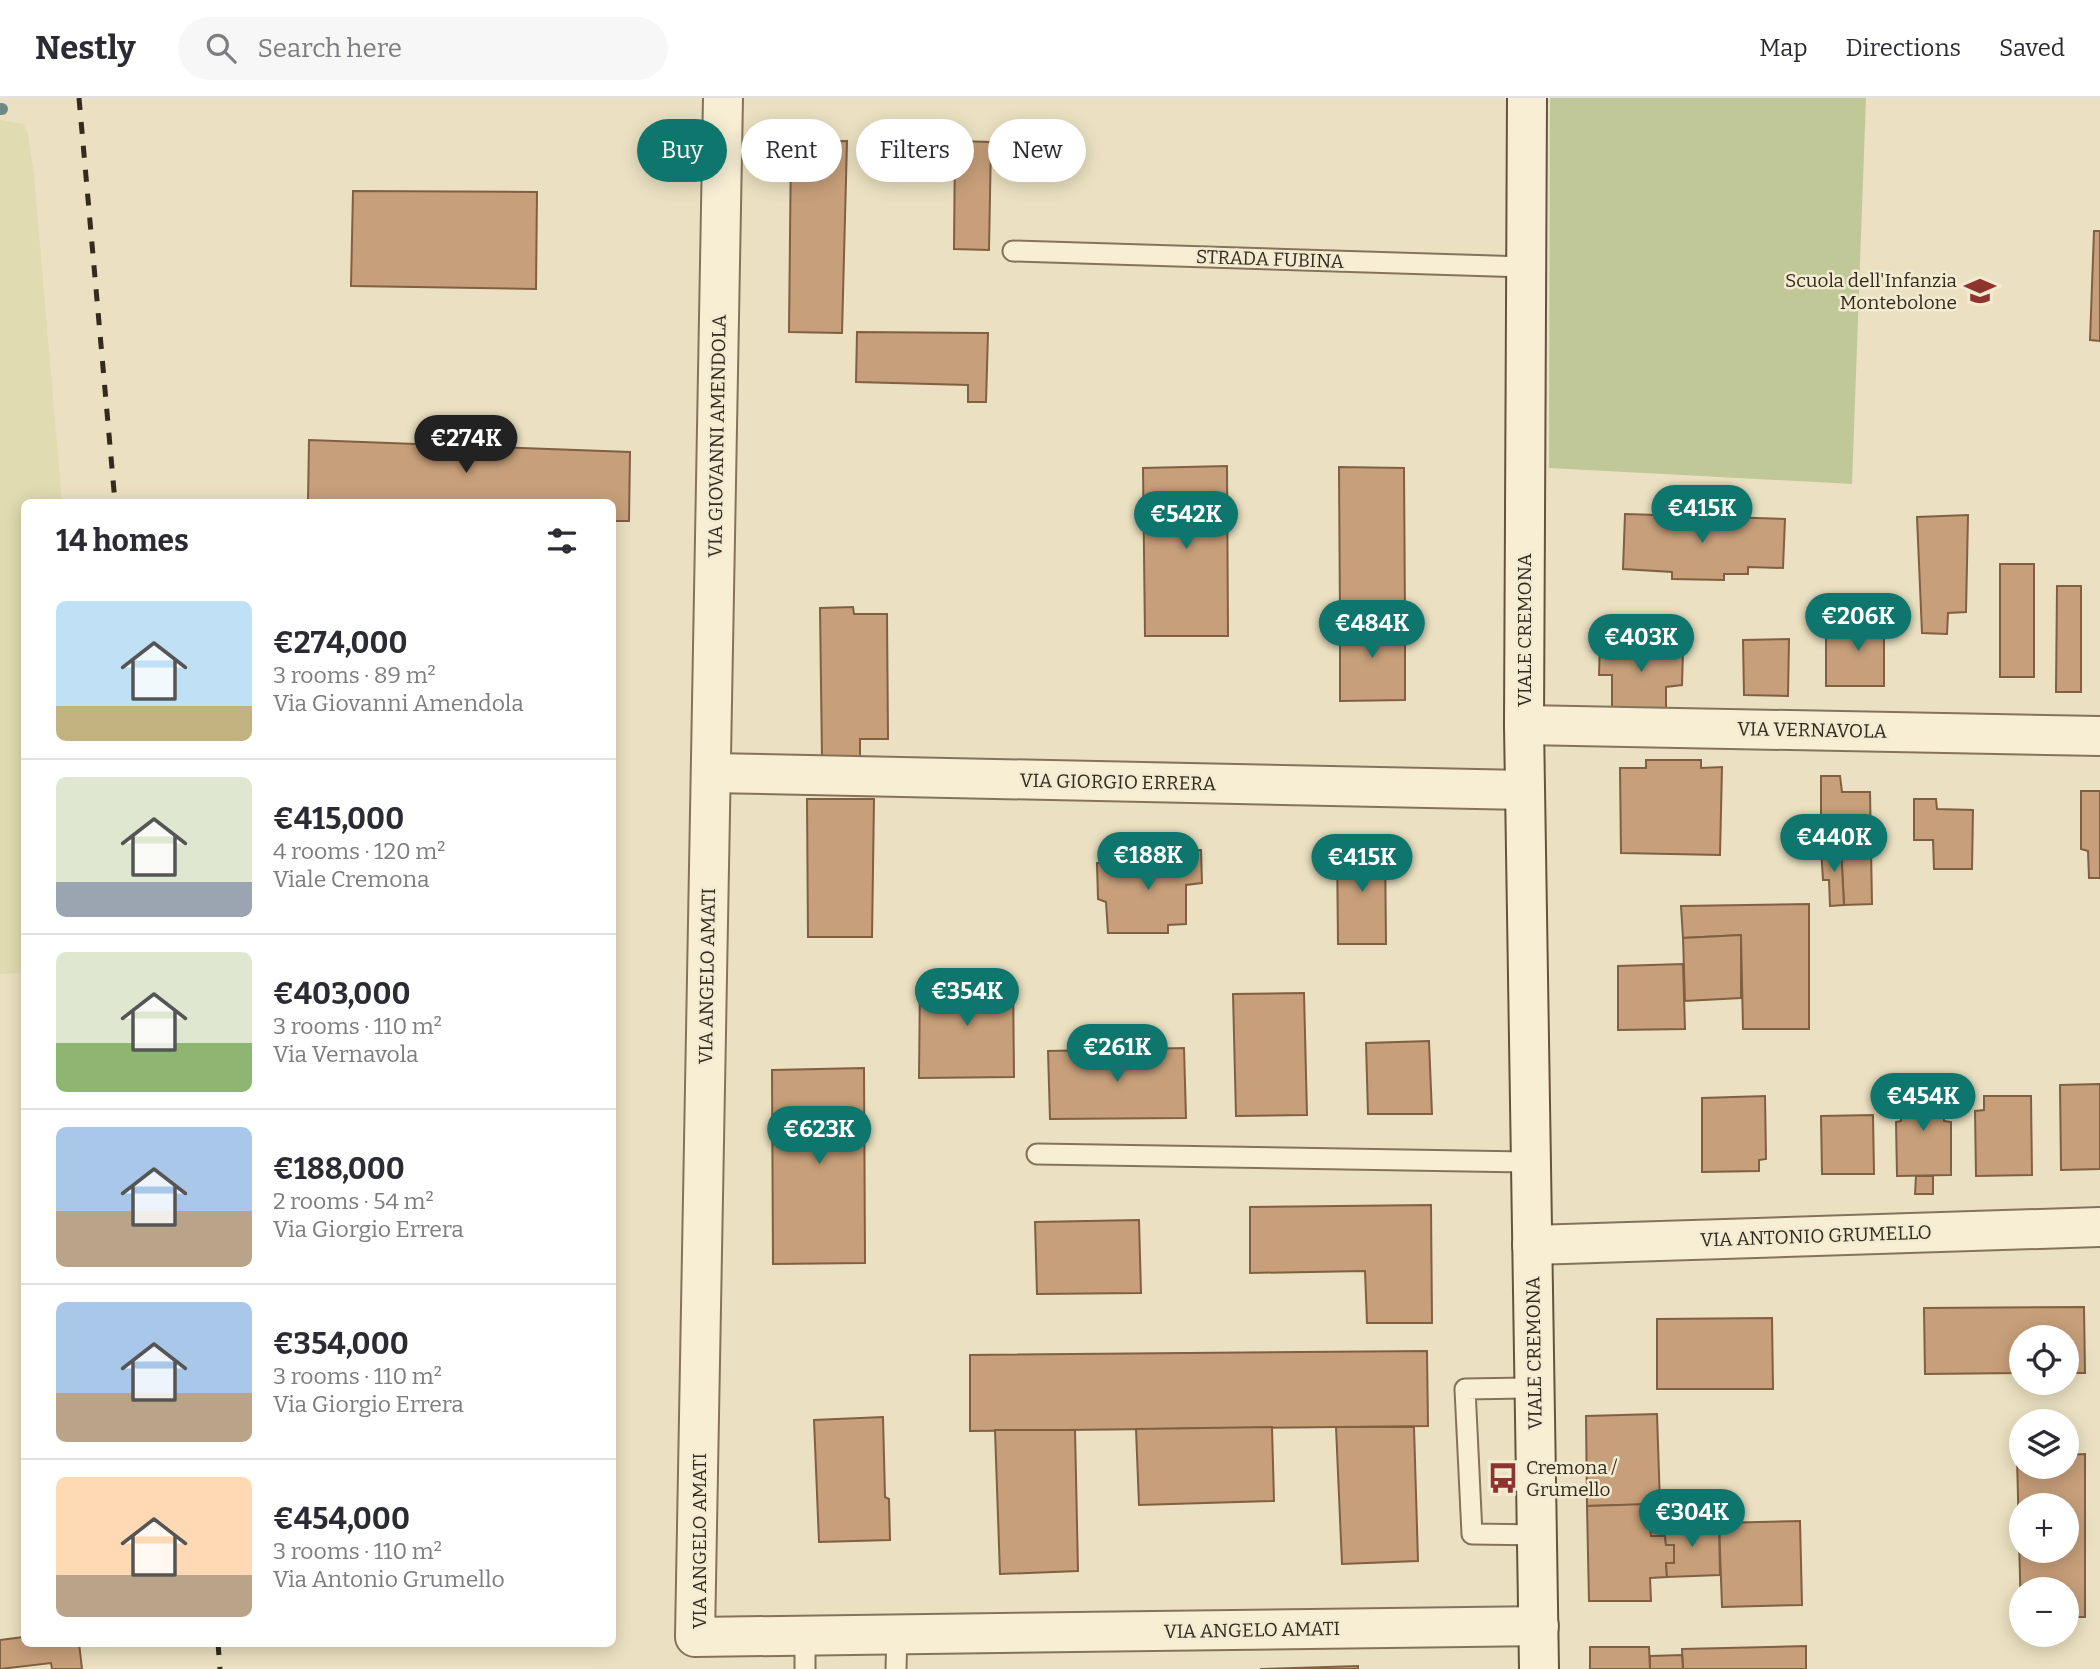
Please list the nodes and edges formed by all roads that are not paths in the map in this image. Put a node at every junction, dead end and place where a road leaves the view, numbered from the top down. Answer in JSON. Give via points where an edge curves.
{"nodes":[{"id":1,"x":723,"y":98,"type":"edge"},
{"id":2,"x":1527,"y":98,"type":"edge"},
{"id":3,"x":1013,"y":251,"type":"dead end"},
{"id":4,"x":1526,"y":267,"type":"junction"},
{"id":5,"x":1524,"y":725,"type":"junction"},
{"id":6,"x":2100,"y":736,"type":"edge"},
{"id":7,"x":711,"y":773,"type":"junction"},
{"id":8,"x":1525,"y":790,"type":"junction"},
{"id":9,"x":1037,"y":1154,"type":"dead end"},
{"id":10,"x":1530,"y":1162,"type":"junction"},
{"id":11,"x":2100,"y":1227,"type":"edge"},
{"id":12,"x":1532,"y":1245,"type":"junction"},
{"id":13,"x":1534,"y":1388,"type":"junction"},
{"id":14,"x":1537,"y":1535,"type":"junction"},
{"id":15,"x":1539,"y":1626,"type":"junction"},
{"id":16,"x":897,"y":1651,"type":"edge"},
{"id":17,"x":805,"y":1652,"type":"edge"},
{"id":18,"x":1539,"y":1669,"type":"edge"}],
"edges":[{"from":1,"to":7,"type":"street","name":"VIA GIOVANNI AMENDOLA"},
{"from":2,"to":4,"type":"street","name":"VIALE CREMONA"},
{"from":3,"to":4,"type":"lane","name":"STRADA FUBINA"},
{"from":4,"to":5,"type":"street","name":"VIALE CREMONA"},
{"from":5,"to":6,"type":"street","name":"VIA VERNAVOLA"},
{"from":5,"to":8,"type":"street","name":"VIALE CREMONA"},
{"from":7,"to":8,"type":"street","name":"VIA GIORGIO ERRERA"},
{"from":7,"to":17,"type":"street","name":"VIA ANGELO AMATI","via":[[695,1637]]},
{"from":8,"to":10,"type":"street","name":"VIALE CREMONA"},
{"from":9,"to":10,"type":"lane"},
{"from":10,"to":12,"type":"street","name":"VIALE CREMONA"},
{"from":11,"to":12,"type":"street","name":"VIA ANTONIO GRUMELLO"},
{"from":12,"to":13,"type":"street","name":"VIALE CREMONA"},
{"from":13,"to":14,"type":"street","name":"VIALE CREMONA"},
{"from":13,"to":14,"type":"lane","via":[[1465,1390],[1472,1534]]},
{"from":14,"to":15,"type":"street","name":"VIALE CREMONA"},
{"from":15,"to":16,"type":"street","name":"VIA ANGELO AMATI","via":[[943,1633]]},
{"from":15,"to":18,"type":"street","name":"VIALE CREMONA"},
{"from":16,"to":17,"type":"street","name":"VIA ANGELO AMATI"}]}
